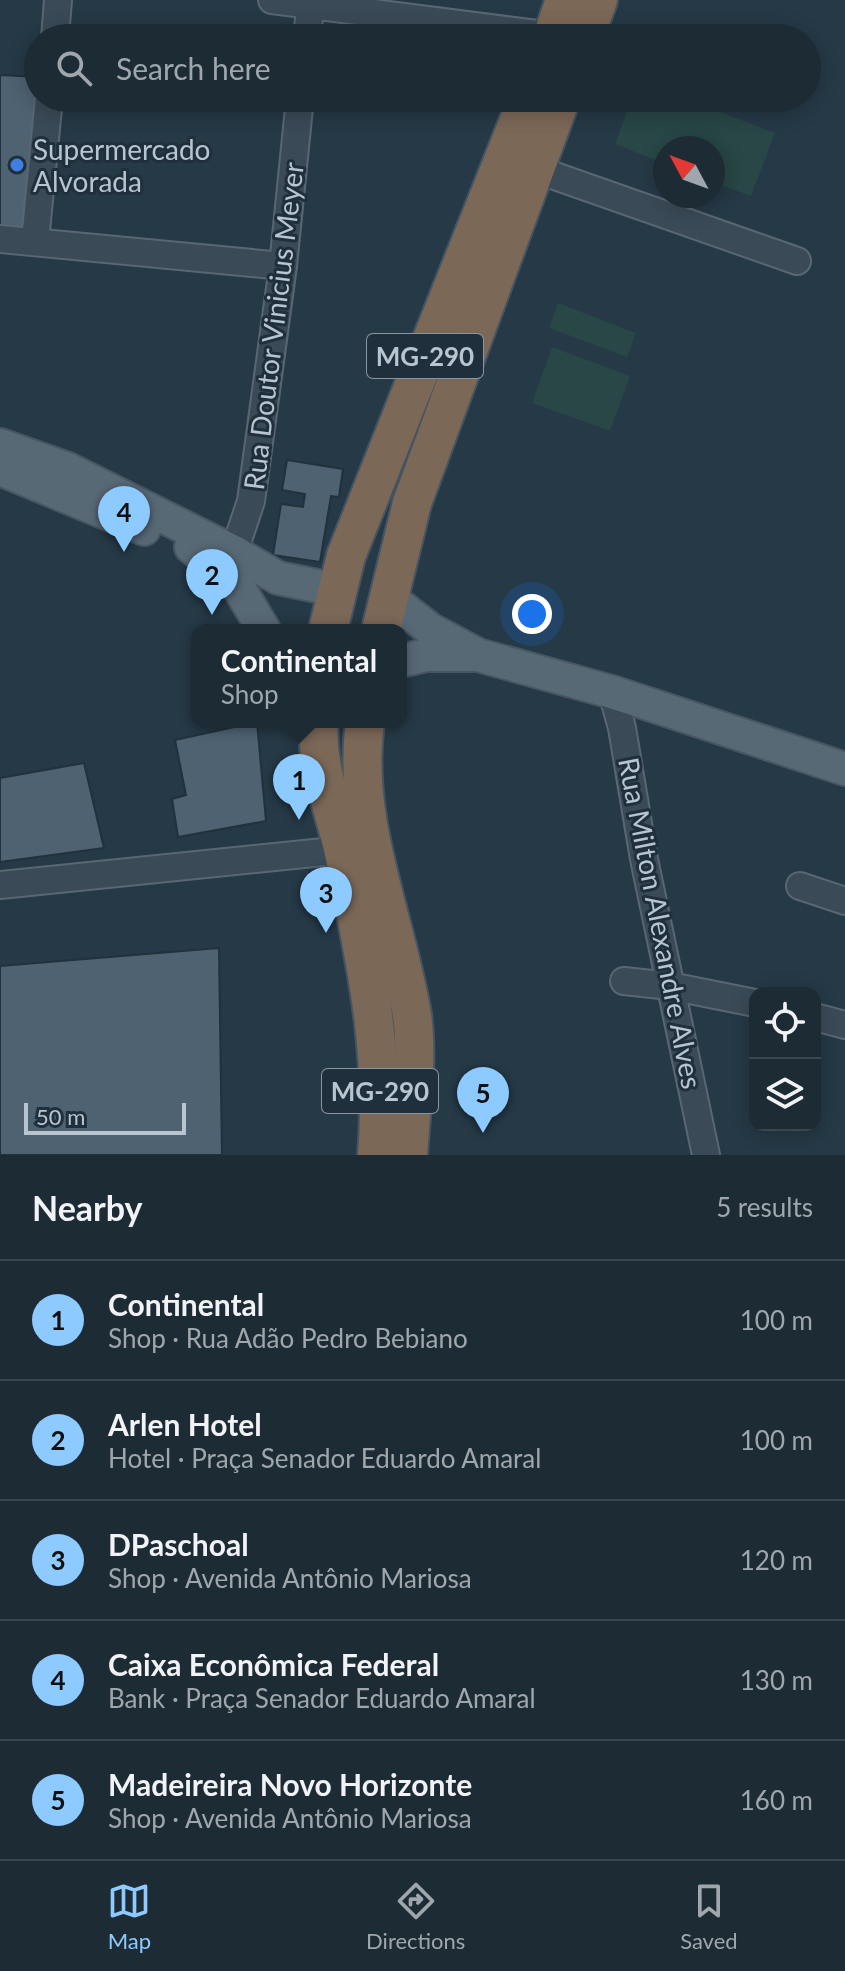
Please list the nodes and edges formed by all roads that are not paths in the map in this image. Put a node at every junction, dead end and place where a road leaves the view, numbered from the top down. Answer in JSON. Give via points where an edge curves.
{"nodes":[{"id":1,"x":58,"y":0,"type":"edge"},
{"id":2,"x":272,"y":0,"type":"edge"},
{"id":3,"x":565,"y":0,"type":"edge"},
{"id":4,"x":598,"y":0,"type":"edge"},
{"id":5,"x":311,"y":2,"type":"edge"},
{"id":6,"x":56,"y":24,"type":"edge"},
{"id":7,"x":309,"y":24,"type":"edge"},
{"id":8,"x":469,"y":24,"type":"edge"},
{"id":9,"x":564,"y":24,"type":"edge"},
{"id":10,"x":575,"y":24,"type":"edge"},
{"id":11,"x":48,"y":112,"type":"edge"},
{"id":12,"x":299,"y":112,"type":"edge"},
{"id":13,"x":522,"y":112,"type":"edge"},
{"id":14,"x":556,"y":112,"type":"edge"},
{"id":15,"x":535,"y":169,"type":"junction"},
{"id":16,"x":478,"y":223,"type":"junction"},
{"id":17,"x":0,"y":239,"type":"edge"},
{"id":18,"x":35,"y":241,"type":"junction"},
{"id":19,"x":503,"y":255,"type":"junction"},
{"id":20,"x":797,"y":261,"type":"dead end"},
{"id":21,"x":283,"y":266,"type":"junction"},
{"id":22,"x":0,"y":445,"type":"edge"},
{"id":23,"x":0,"y":469,"type":"edge"},
{"id":24,"x":226,"y":559,"type":"junction"},
{"id":25,"x":331,"y":612,"type":"edge"},
{"id":26,"x":386,"y":614,"type":"edge"},
{"id":27,"x":261,"y":624,"type":"edge"},
{"id":28,"x":478,"y":655,"type":"junction"},
{"id":29,"x":407,"y":660,"type":"edge"},
{"id":30,"x":612,"y":692,"type":"junction"},
{"id":31,"x":365,"y":728,"type":"edge"},
{"id":32,"x":315,"y":729,"type":"edge"},
{"id":33,"x":845,"y":769,"type":"edge"},
{"id":34,"x":343,"y":850,"type":"junction"},
{"id":35,"x":0,"y":885,"type":"edge"},
{"id":36,"x":800,"y":886,"type":"dead end"},
{"id":37,"x":845,"y":901,"type":"edge"},
{"id":38,"x":624,"y":981,"type":"dead end"},
{"id":39,"x":670,"y":986,"type":"junction"},
{"id":40,"x":407,"y":997,"type":"junction"},
{"id":41,"x":749,"y":1002,"type":"edge"},
{"id":42,"x":821,"y":1019,"type":"edge"},
{"id":43,"x":845,"y":1025,"type":"edge"},
{"id":44,"x":377,"y":1027,"type":"junction"},
{"id":45,"x":377,"y":1155,"type":"edge"},
{"id":46,"x":408,"y":1155,"type":"edge"},
{"id":47,"x":706,"y":1155,"type":"edge"}],
"edges":[{"from":1,"to":6,"type":"street"},
{"from":2,"to":5,"type":"street"},
{"from":3,"to":9,"type":"highway"},
{"from":4,"to":10,"type":"highway"},
{"from":5,"to":7,"type":"street"},
{"from":5,"to":8,"type":"street"},
{"from":11,"to":18,"type":"street"},
{"from":12,"to":21,"type":"street","name":"Rua Doutor Vinicius Meyer"},
{"from":13,"to":16,"type":"highway","number":"MG-290"},
{"from":14,"to":15,"type":"highway","number":"MG-290"},
{"from":15,"to":19,"type":"highway","number":"MG-290"},
{"from":15,"to":20,"type":"street"},
{"from":16,"to":19,"type":"highway","via":[[497,232]]},
{"from":16,"to":25,"type":"highway","number":"MG-290","via":[[346,556]]},
{"from":17,"to":18,"type":"street"},
{"from":18,"to":21,"type":"street"},
{"from":19,"to":26,"type":"highway","number":"MG-290","via":[[412,503]]},
{"from":21,"to":24,"type":"street","name":"Rua Doutor Vinicius Meyer","via":[[251,501]]},
{"from":22,"to":24,"type":"main road","via":[[68,469]]},
{"from":23,"to":24,"type":"main road"},
{"from":24,"to":25,"type":"main road","via":[[278,578]]},
{"from":24,"to":27,"type":"main road"},
{"from":26,"to":28,"type":"main road"},
{"from":28,"to":29,"type":"main road"},
{"from":28,"to":30,"type":"main road"},
{"from":30,"to":33,"type":"main road"},
{"from":30,"to":39,"type":"street","name":"Rua Milton Alexandre Alves"},
{"from":31,"to":40,"type":"highway","number":"MG-290","via":[[363,778],[372,844]]},
{"from":32,"to":34,"type":"highway","number":"MG-290"},
{"from":34,"to":35,"type":"street"},
{"from":34,"to":44,"type":"highway","number":"MG-290"},
{"from":36,"to":37,"type":"street"},
{"from":38,"to":39,"type":"street"},
{"from":39,"to":41,"type":"street"},
{"from":39,"to":47,"type":"street","name":"Rua Milton Alexandre Alves"},
{"from":40,"to":44,"type":"highway","via":[[401,1051],[387,1050]]},
{"from":40,"to":46,"type":"highway","number":"MG-290","via":[[412,1017]]},
{"from":42,"to":43,"type":"street"},
{"from":44,"to":45,"type":"highway","number":"MG-290"}]}
